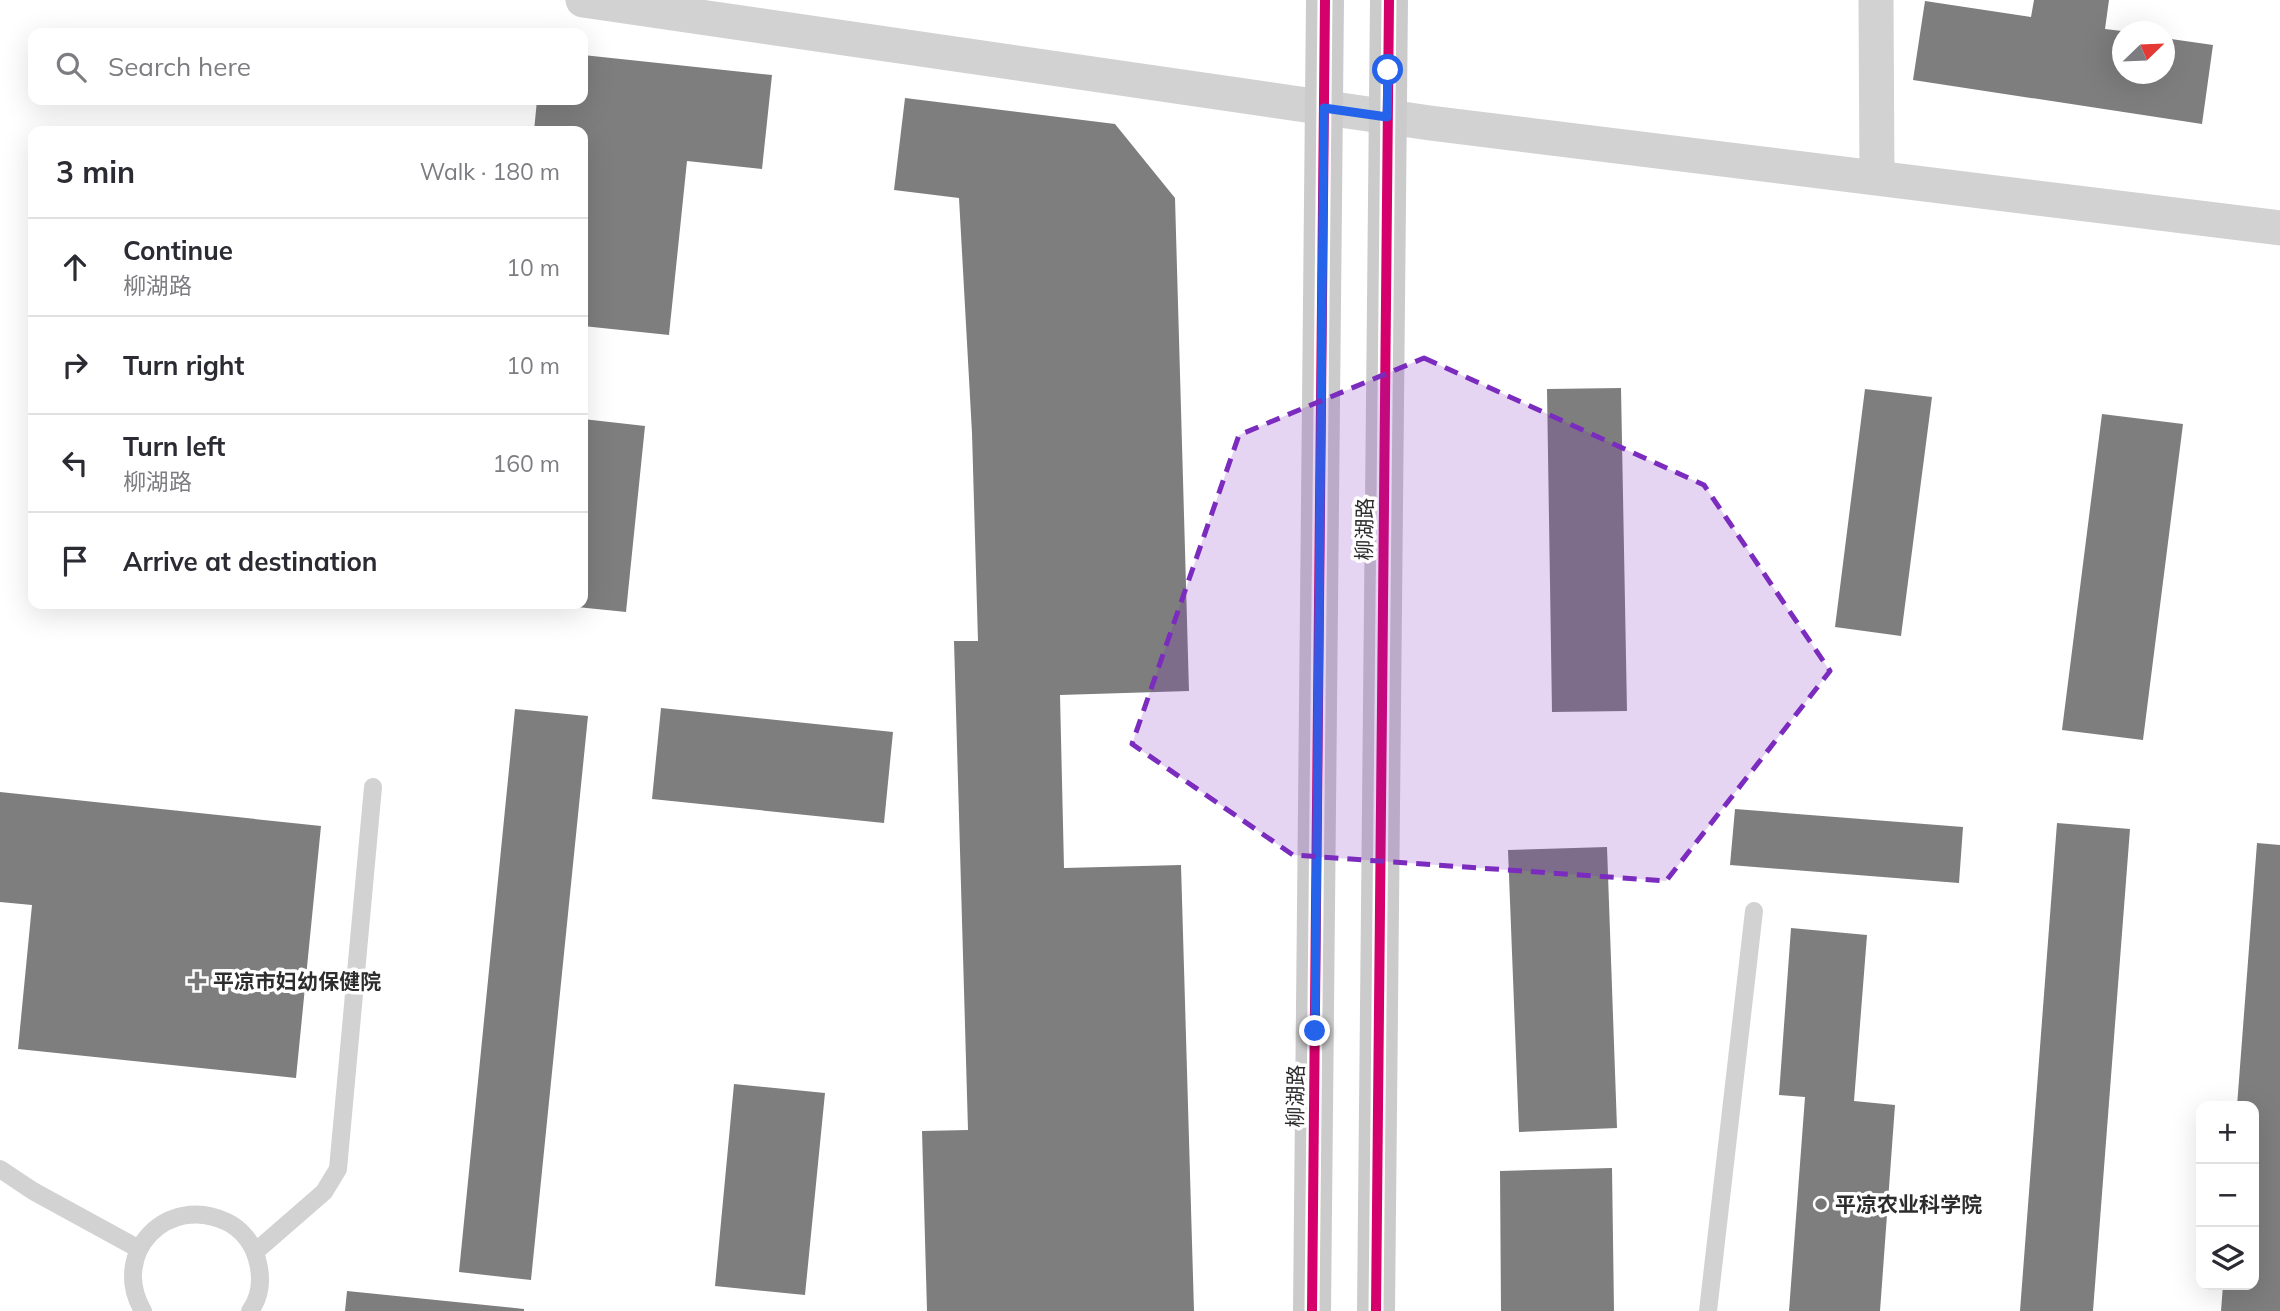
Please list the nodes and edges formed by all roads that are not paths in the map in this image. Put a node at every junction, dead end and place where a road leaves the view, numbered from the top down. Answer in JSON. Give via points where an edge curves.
{"nodes":[{"id":1,"x":583,"y":0,"type":"edge"},
{"id":2,"x":1325,"y":0,"type":"edge"},
{"id":3,"x":1389,"y":0,"type":"edge"},
{"id":4,"x":1876,"y":0,"type":"edge"},
{"id":5,"x":1324,"y":108,"type":"junction"},
{"id":6,"x":1387,"y":117,"type":"junction"},
{"id":7,"x":1877,"y":178,"type":"junction"},
{"id":8,"x":2280,"y":228,"type":"edge"},
{"id":9,"x":373,"y":787,"type":"dead end"},
{"id":10,"x":1754,"y":911,"type":"dead end"},
{"id":11,"x":0,"y":1169,"type":"edge"},
{"id":12,"x":139,"y":1249,"type":"junction"},
{"id":13,"x":255,"y":1252,"type":"junction"},
{"id":14,"x":143,"y":1311,"type":"edge"},
{"id":15,"x":250,"y":1311,"type":"edge"},
{"id":16,"x":1312,"y":1311,"type":"edge"},
{"id":17,"x":1376,"y":1311,"type":"edge"},
{"id":18,"x":1708,"y":1311,"type":"edge"}],
"edges":[{"from":1,"to":5,"type":"street"},
{"from":2,"to":5,"type":"main road","name":"柳湖路"},
{"from":3,"to":6,"type":"main road","name":"柳湖路"},
{"from":4,"to":7,"type":"street"},
{"from":5,"to":6,"type":"street"},
{"from":5,"to":16,"type":"main road","name":"柳湖路"},
{"from":6,"to":7,"type":"street"},
{"from":6,"to":17,"type":"main road","name":"柳湖路"},
{"from":7,"to":8,"type":"street"},
{"from":9,"to":13,"type":"lane","via":[[338,1169],[324,1192]]},
{"from":10,"to":18,"type":"lane"},
{"from":11,"to":12,"type":"lane"},
{"from":12,"to":13,"type":"lane","via":[[164,1222],[198,1213],[233,1225]]},
{"from":12,"to":14,"type":"lane","via":[[133,1285]]},
{"from":13,"to":15,"type":"lane","via":[[260,1288]]}]}
